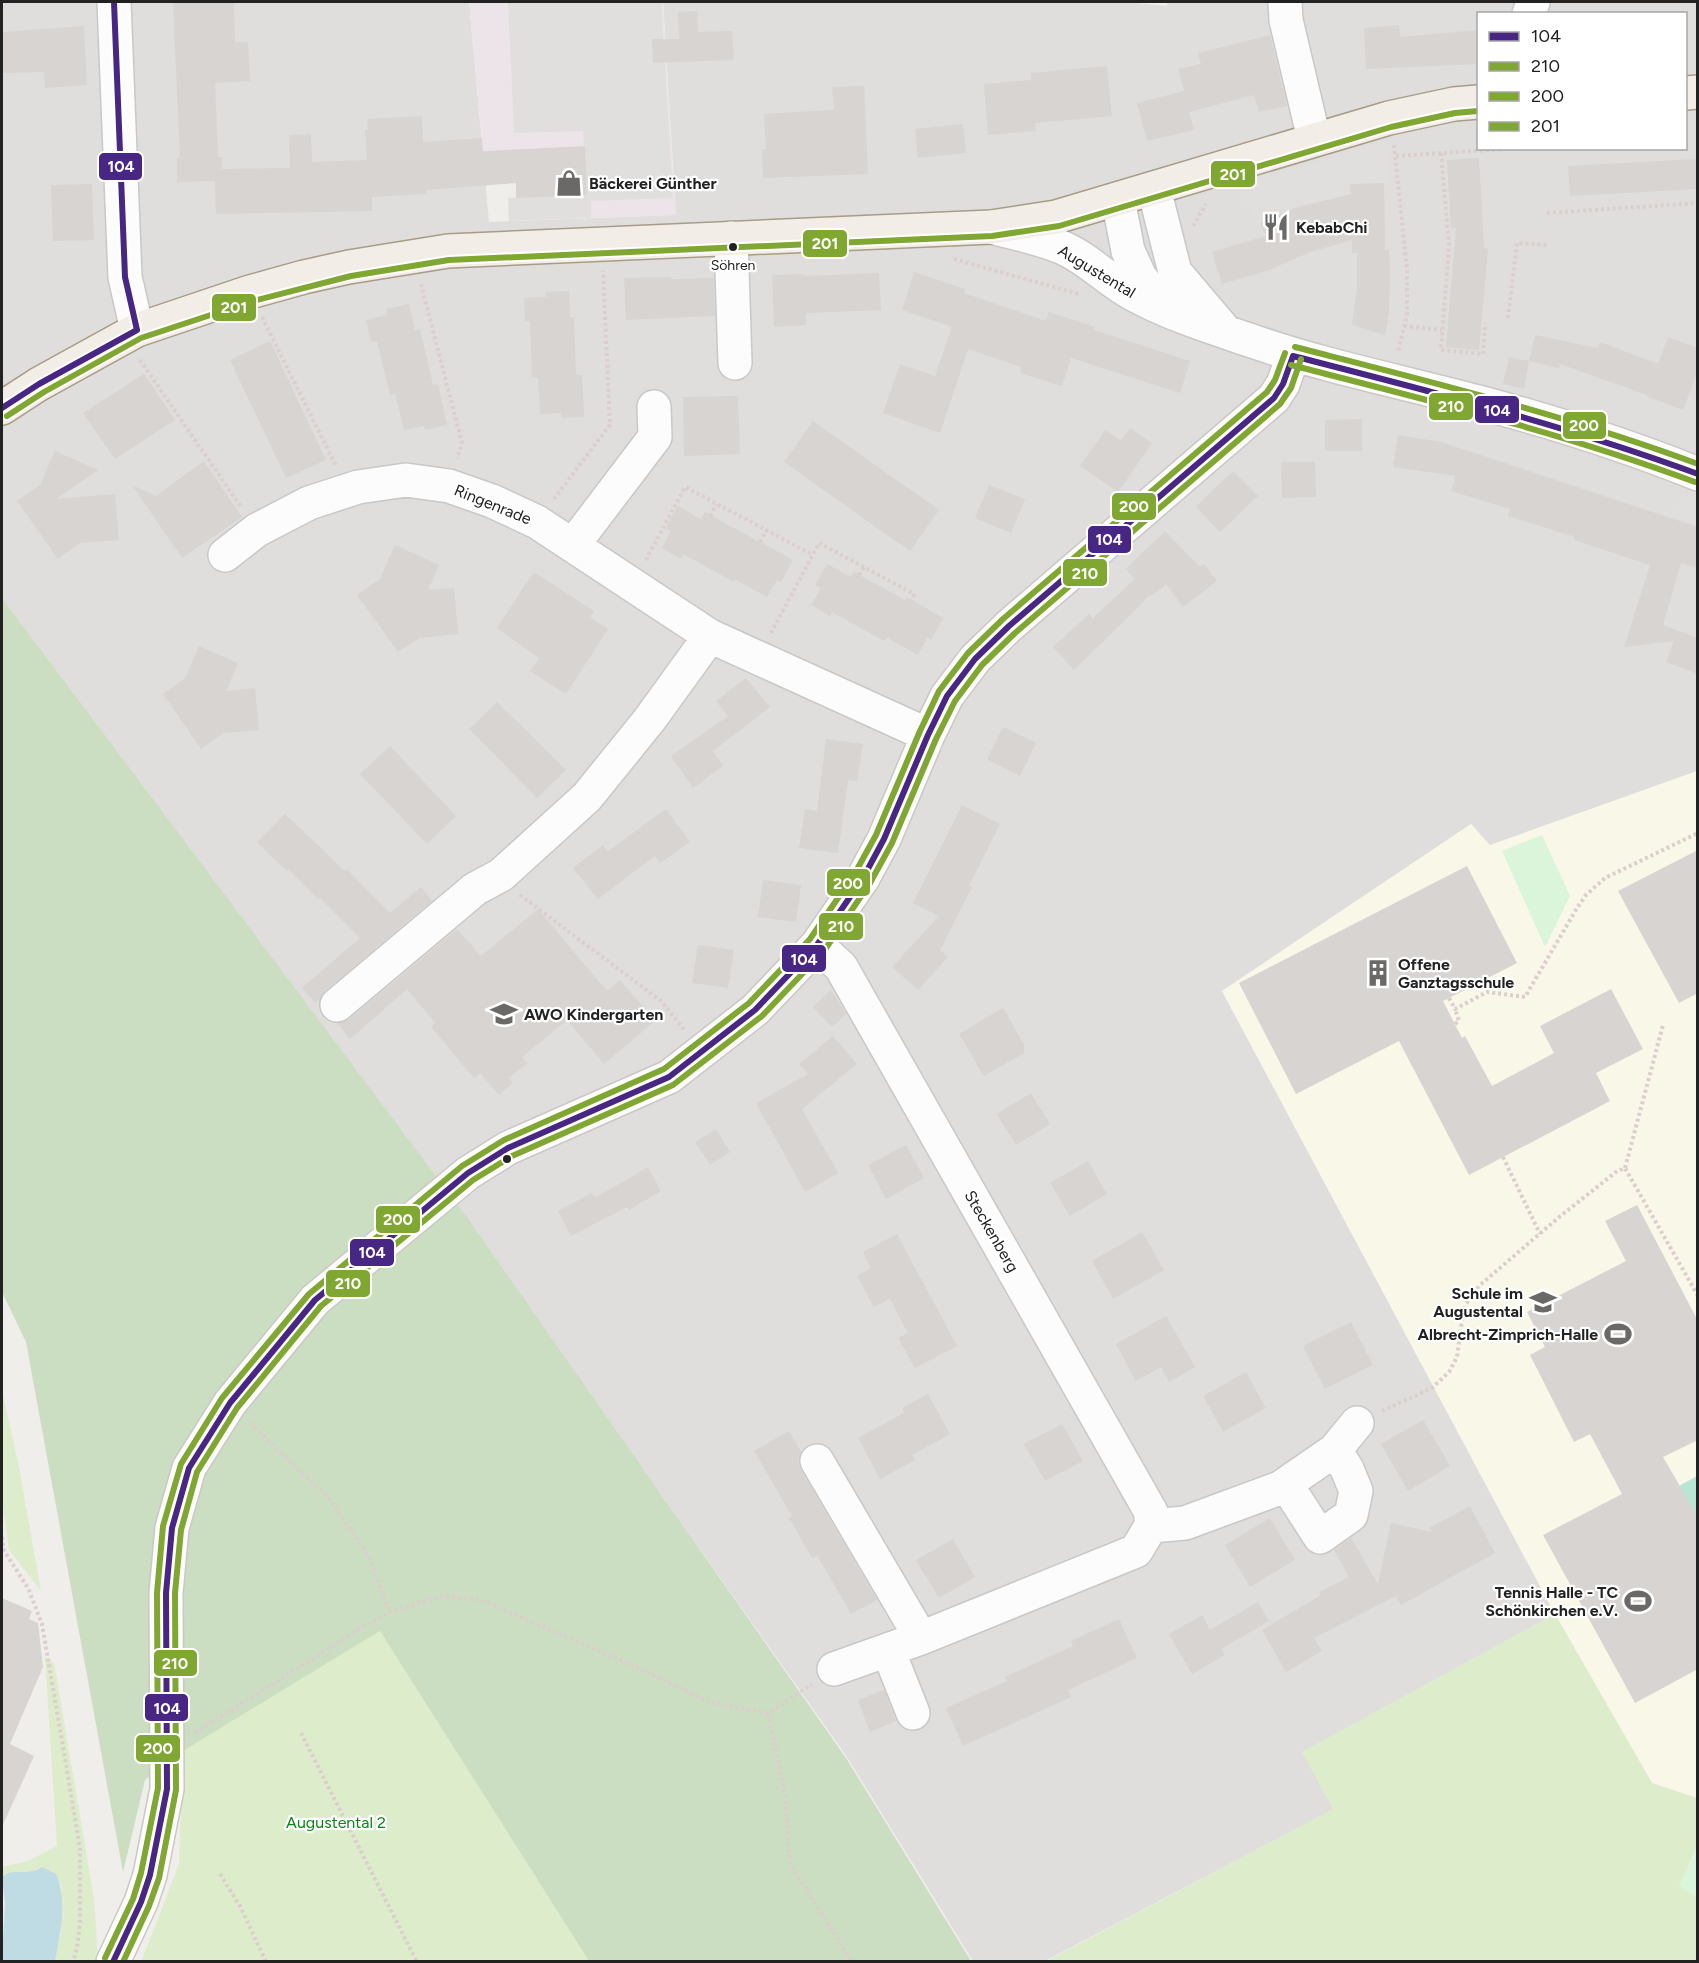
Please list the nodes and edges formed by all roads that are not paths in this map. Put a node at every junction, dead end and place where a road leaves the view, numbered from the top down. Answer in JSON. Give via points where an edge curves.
{"nodes":[{"id":1,"x":114,"y":2,"type":"edge"},
{"id":2,"x":1285,"y":2,"type":"edge"},
{"id":3,"x":1477,"y":102,"type":"edge"},
{"id":4,"x":1314,"y":140,"type":"junction"},
{"id":5,"x":1154,"y":189,"type":"junction"},
{"id":6,"x":1118,"y":199,"type":"junction"},
{"id":7,"x":991,"y":227,"type":"junction"},
{"id":8,"x":731,"y":238,"type":"junction"},
{"id":9,"x":1166,"y":310,"type":"junction"},
{"id":10,"x":1226,"y":332,"type":"junction"},
{"id":11,"x":131,"y":333,"type":"junction"},
{"id":12,"x":1293,"y":356,"type":"junction"},
{"id":13,"x":735,"y":363,"type":"dead end"},
{"id":14,"x":654,"y":407,"type":"dead end"},
{"id":15,"x":2,"y":408,"type":"edge"},
{"id":16,"x":1698,"y":474,"type":"edge"},
{"id":17,"x":573,"y":545,"type":"junction"},
{"id":18,"x":225,"y":555,"type":"dead end"},
{"id":19,"x":710,"y":636,"type":"junction"},
{"id":20,"x":927,"y":735,"type":"junction"},
{"id":21,"x":817,"y":945,"type":"junction"},
{"id":22,"x":337,"y":1005,"type":"dead end"},
{"id":23,"x":1357,"y":1423,"type":"road end"},
{"id":24,"x":1335,"y":1449,"type":"junction"},
{"id":25,"x":817,"y":1461,"type":"dead end"},
{"id":26,"x":1280,"y":1488,"type":"junction"},
{"id":27,"x":1151,"y":1526,"type":"junction"},
{"id":28,"x":921,"y":1638,"type":"junction"},
{"id":29,"x":888,"y":1650,"type":"junction"},
{"id":30,"x":834,"y":1670,"type":"road end"},
{"id":31,"x":914,"y":1713,"type":"dead end"},
{"id":32,"x":113,"y":1962,"type":"edge"}],
"edges":[{"from":1,"to":11,"type":"street","via":[[124,277]]},
{"from":2,"to":4,"type":"street"},
{"from":3,"to":4,"type":"main road","via":[[1389,117]]},
{"from":4,"to":5,"type":"main road"},
{"from":5,"to":6,"type":"main road"},
{"from":5,"to":10,"type":"street","name":"Augustental","via":[[1175,272]]},
{"from":6,"to":7,"type":"main road","via":[[1056,217]]},
{"from":6,"to":9,"type":"street","name":"Augustental","via":[[1128,251],[1140,277]]},
{"from":7,"to":8,"type":"main road"},
{"from":7,"to":9,"type":"street","name":"Augustental","via":[[1061,247],[1131,294]]},
{"from":8,"to":11,"type":"main road","via":[[448,251],[414,256],[304,277]]},
{"from":8,"to":13,"type":"street"},
{"from":9,"to":10,"type":"street","name":"Augustental"},
{"from":10,"to":12,"type":"street","name":"Augustental"},
{"from":11,"to":15,"type":"main road"},
{"from":12,"to":16,"type":"street","name":"Augustental","via":[[1562,426]]},
{"from":12,"to":20,"type":"street","via":[[1274,398],[975,659],[947,696]]},
{"from":14,"to":17,"type":"street","via":[[656,437]]},
{"from":17,"to":18,"type":"street","name":"Ringenrade","via":[[537,522],[492,501],[449,486],[406,480],[358,487],[309,503],[257,530]]},
{"from":17,"to":19,"type":"street","name":"Ringenrade"},
{"from":19,"to":20,"type":"street","name":"Ringenrade"},
{"from":19,"to":22,"type":"street","via":[[650,719],[587,796]]},
{"from":20,"to":21,"type":"street","via":[[884,839],[863,878]]},
{"from":21,"to":27,"type":"street","name":"Steckenberg","via":[[841,967],[1151,1512]]},
{"from":21,"to":32,"type":"street","via":[[755,1010],[669,1077],[508,1148],[468,1173],[315,1300],[230,1403],[189,1468],[172,1528],[166,1593],[167,1789],[150,1875]]},
{"from":23,"to":24,"type":"street"},
{"from":24,"to":26,"type":"street"},
{"from":24,"to":26,"type":"street","via":[[1356,1491],[1351,1515],[1320,1537],[1291,1492]]},
{"from":25,"to":28,"type":"street"},
{"from":26,"to":27,"type":"street","via":[[1185,1523]]},
{"from":27,"to":28,"type":"street","via":[[1136,1551]]},
{"from":28,"to":29,"type":"street"},
{"from":29,"to":30,"type":"street"},
{"from":29,"to":31,"type":"street"}]}
